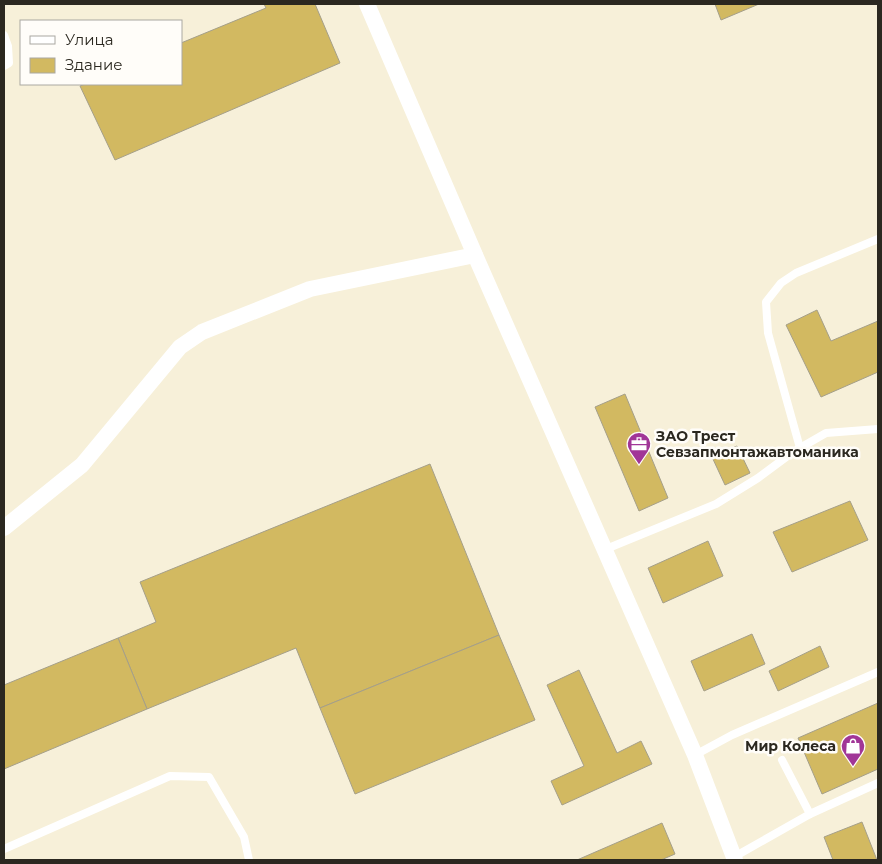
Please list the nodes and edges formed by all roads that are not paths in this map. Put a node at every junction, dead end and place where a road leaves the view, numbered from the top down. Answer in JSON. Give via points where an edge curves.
{"nodes":[{"id":1,"x":367,"y":4,"type":"edge"},
{"id":2,"x":4,"y":35,"type":"edge"},
{"id":3,"x":4,"y":66,"type":"edge"},
{"id":4,"x":878,"y":239,"type":"edge"},
{"id":5,"x":475,"y":255,"type":"junction"},
{"id":6,"x":878,"y":428,"type":"edge"},
{"id":7,"x":800,"y":448,"type":"junction"},
{"id":8,"x":4,"y":528,"type":"edge"},
{"id":9,"x":606,"y":549,"type":"junction"},
{"id":10,"x":878,"y":672,"type":"edge"},
{"id":11,"x":695,"y":755,"type":"junction"},
{"id":12,"x":782,"y":760,"type":"dead end"},
{"id":13,"x":878,"y":784,"type":"edge"},
{"id":14,"x":810,"y":814,"type":"junction"},
{"id":15,"x":4,"y":849,"type":"edge"},
{"id":16,"x":735,"y":859,"type":"edge"},
{"id":17,"x":249,"y":860,"type":"edge"}],
"edges":[{"from":1,"to":5,"type":"street"},
{"from":2,"to":3,"type":"lane","via":[[9,62]]},
{"from":4,"to":7,"type":"lane","via":[[796,274],[781,283],[766,302],[768,333]]},
{"from":5,"to":8,"type":"street","via":[[310,289],[202,332],[180,347],[82,464]]},
{"from":5,"to":9,"type":"street"},
{"from":6,"to":7,"type":"lane","via":[[826,433]]},
{"from":7,"to":9,"type":"lane","via":[[716,504]]},
{"from":9,"to":11,"type":"street"},
{"from":10,"to":11,"type":"lane","via":[[732,734]]},
{"from":11,"to":16,"type":"street"},
{"from":12,"to":14,"type":"lane"},
{"from":13,"to":14,"type":"lane"},
{"from":14,"to":16,"type":"lane"},
{"from":15,"to":17,"type":"lane","via":[[170,776],[209,777],[244,837]]}]}
